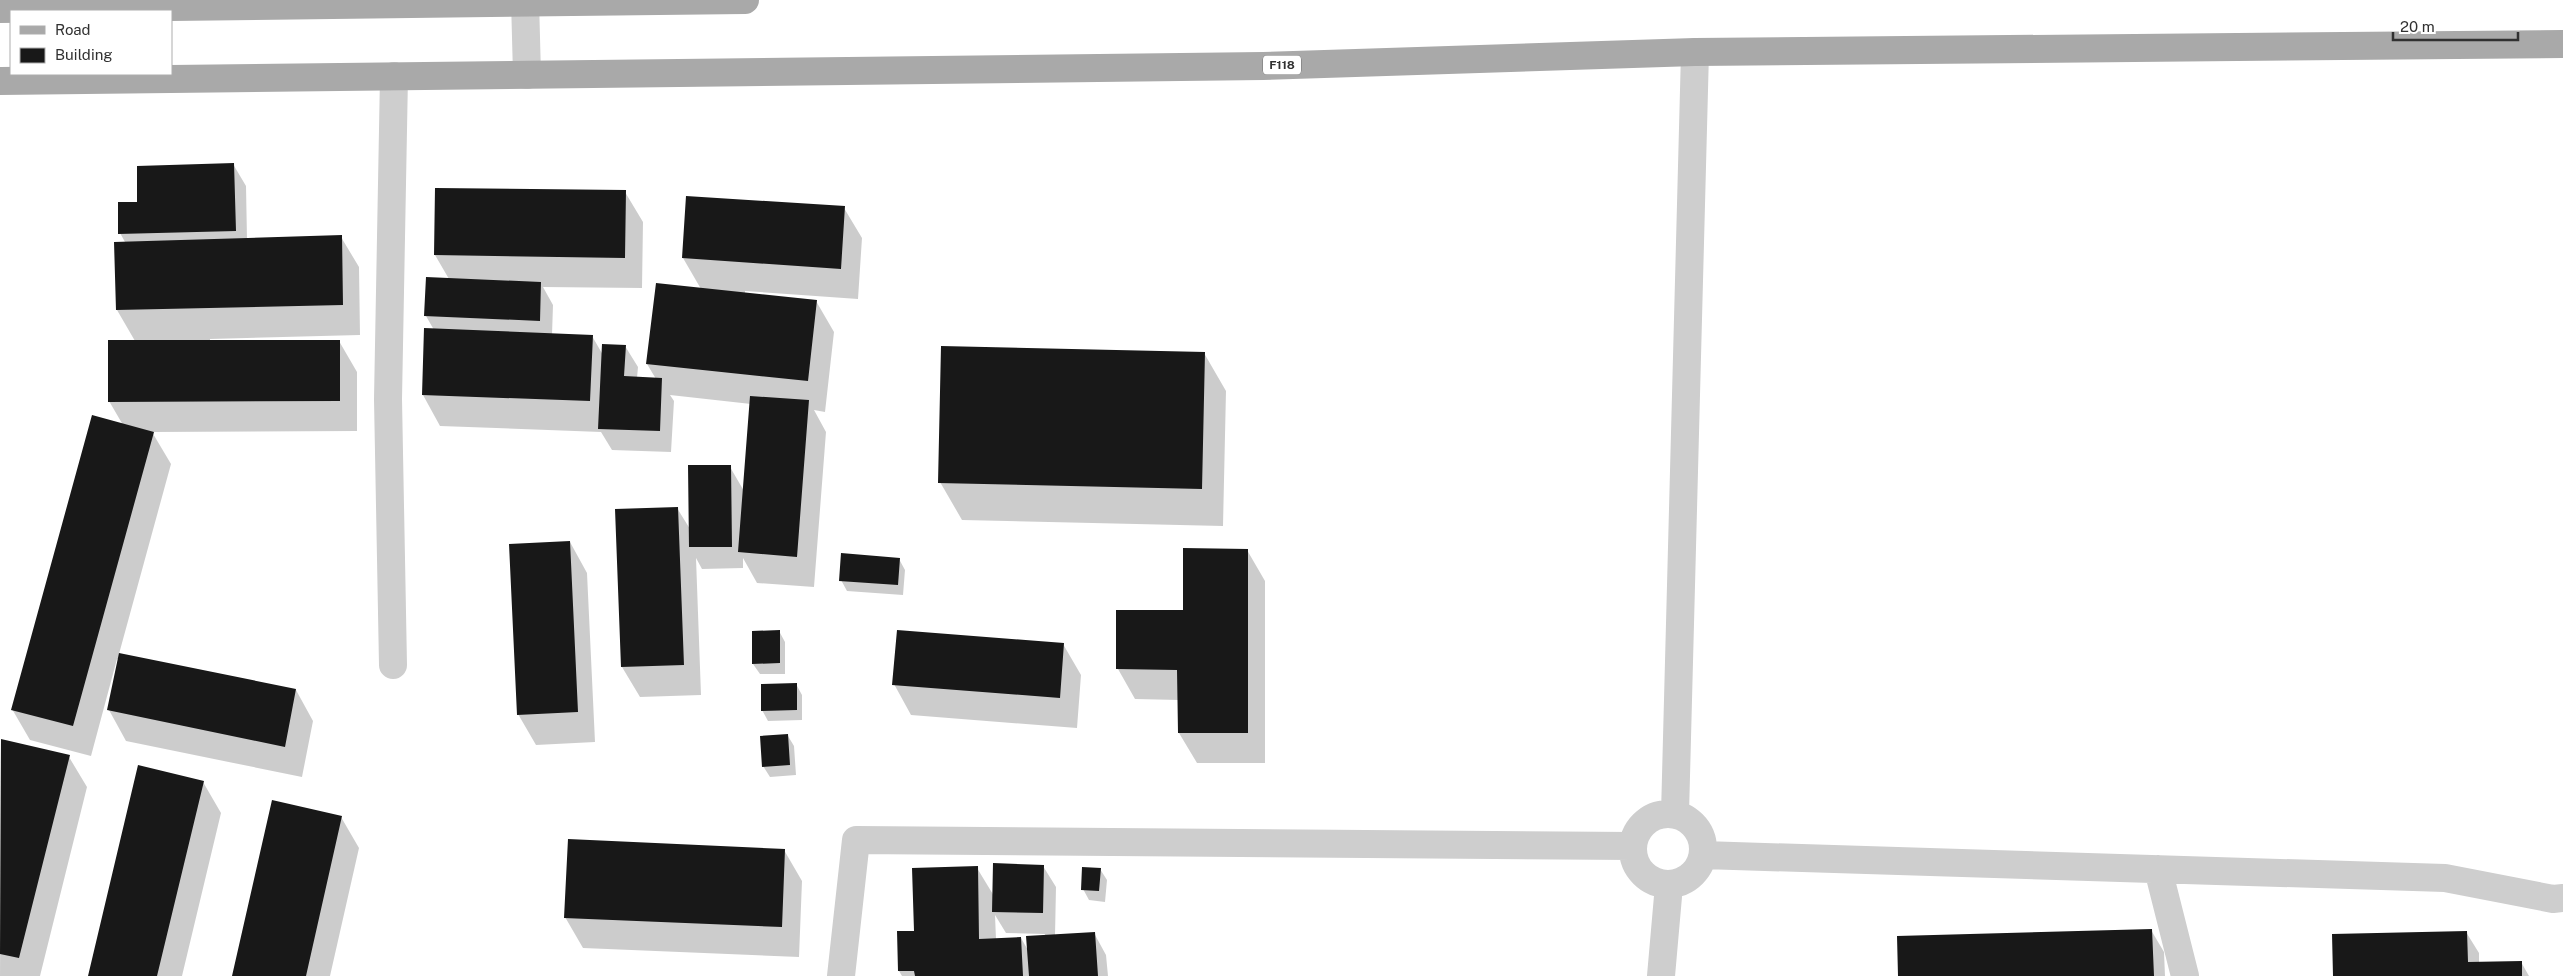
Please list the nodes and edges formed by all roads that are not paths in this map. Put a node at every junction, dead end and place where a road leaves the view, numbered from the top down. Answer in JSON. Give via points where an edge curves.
{"nodes":[{"id":1,"x":745,"y":0,"type":"edge"},
{"id":2,"x":526,"y":1,"type":"edge"},
{"id":3,"x":0,"y":9,"type":"edge"},
{"id":4,"x":2563,"y":44,"type":"edge"},
{"id":5,"x":1695,"y":52,"type":"junction"},
{"id":6,"x":527,"y":75,"type":"junction"},
{"id":7,"x":394,"y":76,"type":"junction"},
{"id":8,"x":0,"y":81,"type":"edge"},
{"id":9,"x":392,"y":665,"type":"dead end"},
{"id":10,"x":1676,"y":814,"type":"junction"},
{"id":11,"x":1632,"y":846,"type":"junction"},
{"id":12,"x":1703,"y":855,"type":"junction"},
{"id":13,"x":2158,"y":869,"type":"junction"},
{"id":14,"x":1669,"y":885,"type":"junction"},
{"id":15,"x":2563,"y":898,"type":"edge"},
{"id":16,"x":841,"y":976,"type":"edge"},
{"id":17,"x":1661,"y":976,"type":"edge"},
{"id":18,"x":2185,"y":976,"type":"edge"}],
"edges":[{"from":1,"to":2,"type":"main road"},
{"from":2,"to":3,"type":"main road"},
{"from":2,"to":6,"type":"street"},
{"from":4,"to":5,"type":"main road","number":"F118"},
{"from":5,"to":6,"type":"main road","number":"F118","via":[[1263,66]]},
{"from":5,"to":10,"type":"street"},
{"from":6,"to":7,"type":"main road","number":"F118"},
{"from":7,"to":8,"type":"main road","number":"F118"},
{"from":7,"to":9,"type":"street","via":[[388,399]]},
{"from":10,"to":11,"type":"street","via":[[1660,814],[1646,820],[1636,832]]},
{"from":10,"to":12,"type":"street","via":[[1691,822],[1696,829],[1701,837]]},
{"from":11,"to":14,"type":"street","via":[[1634,861],[1642,874],[1654,882]]},
{"from":11,"to":16,"type":"street","via":[[856,840]]},
{"from":12,"to":13,"type":"street"},
{"from":12,"to":14,"type":"street","via":[[1697,870],[1685,880]]},
{"from":13,"to":15,"type":"street","via":[[2445,878],[2553,900]]},
{"from":13,"to":18,"type":"street"},
{"from":14,"to":17,"type":"street"}]}
